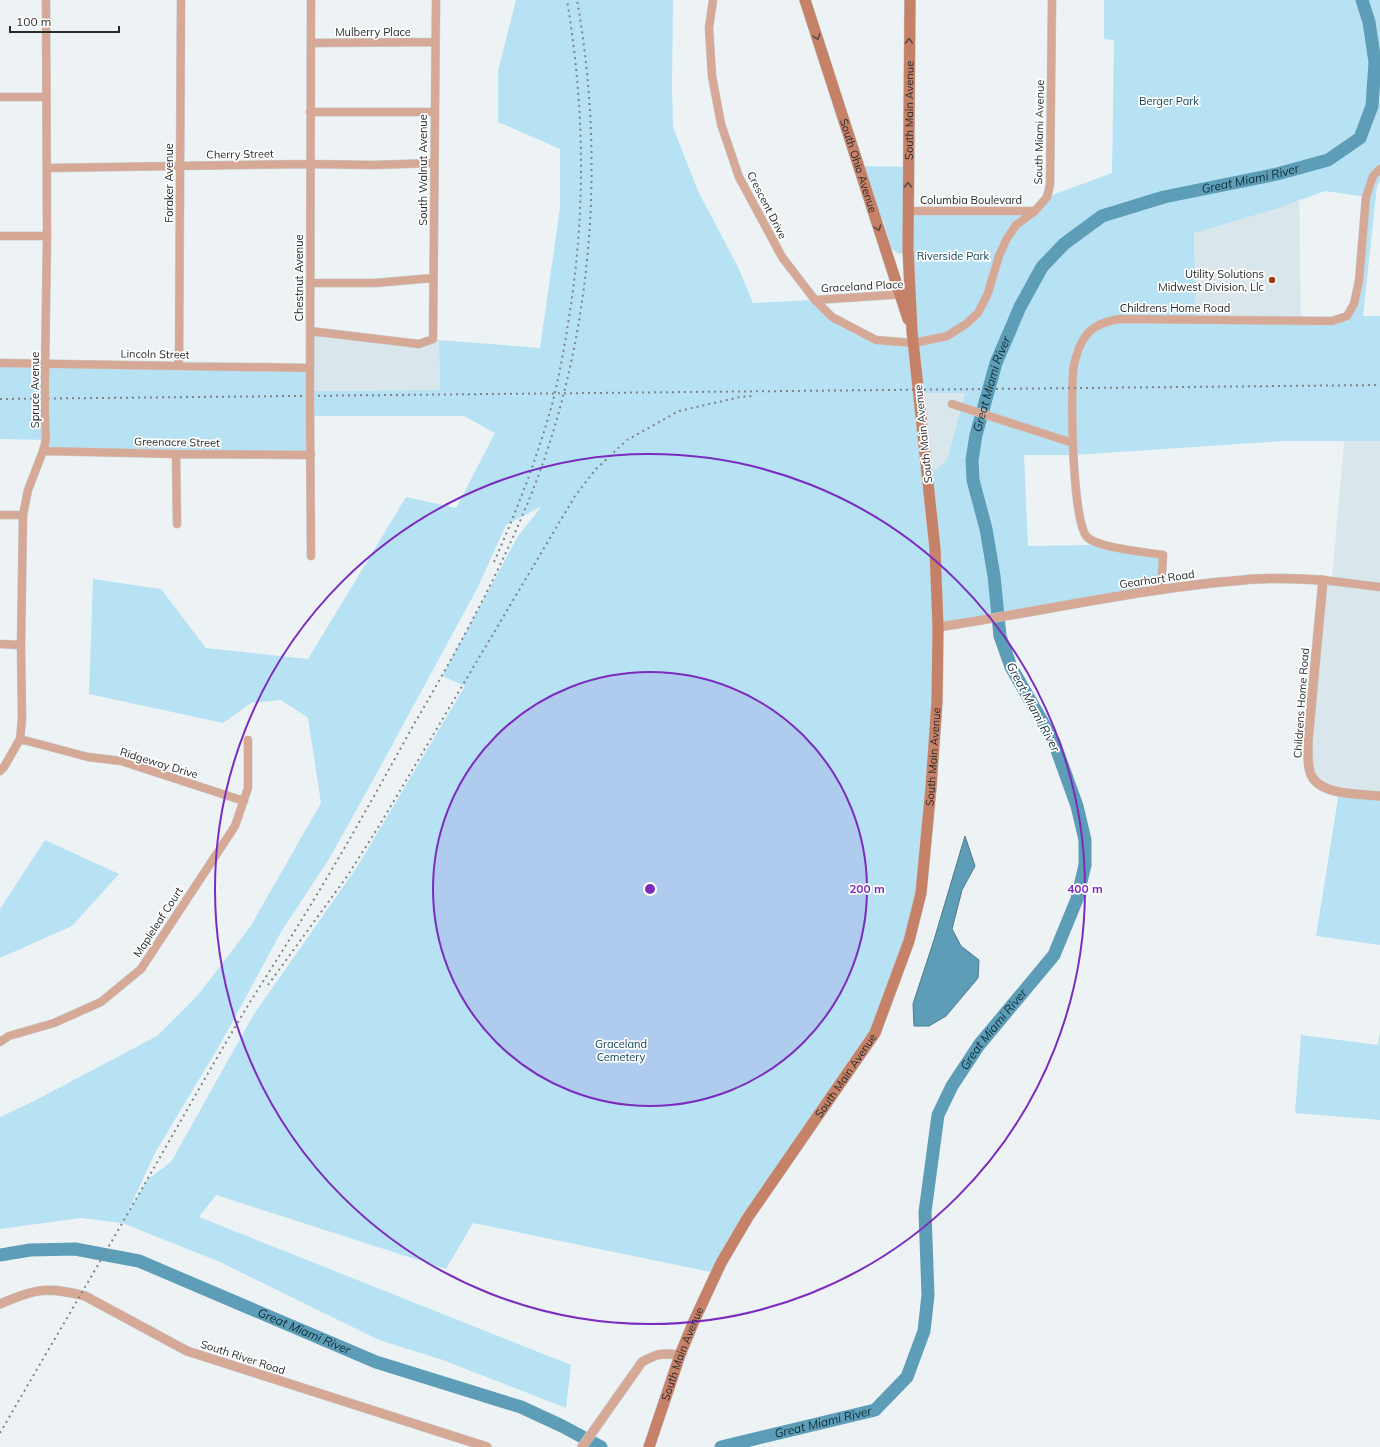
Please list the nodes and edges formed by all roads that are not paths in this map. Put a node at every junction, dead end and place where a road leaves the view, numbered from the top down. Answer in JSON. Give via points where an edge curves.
{"nodes":[{"id":1,"x":46,"y":0,"type":"edge"},
{"id":2,"x":181,"y":0,"type":"edge"},
{"id":3,"x":311,"y":0,"type":"edge"},
{"id":4,"x":436,"y":0,"type":"edge"},
{"id":5,"x":713,"y":0,"type":"edge"},
{"id":6,"x":805,"y":0,"type":"edge"},
{"id":7,"x":910,"y":0,"type":"edge"},
{"id":8,"x":1052,"y":0,"type":"edge"},
{"id":9,"x":435,"y":42,"type":"junction"},
{"id":10,"x":311,"y":43,"type":"junction"},
{"id":11,"x":0,"y":97,"type":"edge"},
{"id":12,"x":46,"y":97,"type":"junction"},
{"id":13,"x":310,"y":112,"type":"junction"},
{"id":14,"x":435,"y":112,"type":"junction"},
{"id":15,"x":434,"y":163,"type":"junction"},
{"id":16,"x":311,"y":164,"type":"junction"},
{"id":17,"x":180,"y":166,"type":"junction"},
{"id":18,"x":47,"y":168,"type":"junction"},
{"id":19,"x":1380,"y":169,"type":"edge"},
{"id":20,"x":908,"y":211,"type":"junction"},
{"id":21,"x":1035,"y":211,"type":"junction"},
{"id":22,"x":0,"y":236,"type":"edge"},
{"id":23,"x":47,"y":236,"type":"junction"},
{"id":24,"x":433,"y":278,"type":"junction"},
{"id":25,"x":310,"y":283,"type":"junction"},
{"id":26,"x":905,"y":294,"type":"junction"},
{"id":27,"x":815,"y":300,"type":"junction"},
{"id":28,"x":310,"y":331,"type":"junction"},
{"id":29,"x":914,"y":343,"type":"junction"},
{"id":30,"x":0,"y":363,"type":"edge"},
{"id":31,"x":45,"y":363,"type":"junction"},
{"id":32,"x":179,"y":366,"type":"junction"},
{"id":33,"x":310,"y":368,"type":"junction"},
{"id":34,"x":952,"y":404,"type":"dead end"},
{"id":35,"x":1073,"y":443,"type":"junction"},
{"id":36,"x":43,"y":451,"type":"junction"},
{"id":37,"x":176,"y":454,"type":"junction"},
{"id":38,"x":311,"y":455,"type":"junction"},
{"id":39,"x":0,"y":515,"type":"edge"},
{"id":40,"x":23,"y":515,"type":"junction"},
{"id":41,"x":177,"y":524,"type":"dead end"},
{"id":42,"x":311,"y":556,"type":"dead end"},
{"id":43,"x":1323,"y":580,"type":"junction"},
{"id":44,"x":1380,"y":587,"type":"edge"},
{"id":45,"x":1161,"y":590,"type":"junction"},
{"id":46,"x":938,"y":627,"type":"junction"},
{"id":47,"x":0,"y":644,"type":"edge"},
{"id":48,"x":21,"y":645,"type":"junction"},
{"id":49,"x":20,"y":740,"type":"junction"},
{"id":50,"x":248,"y":740,"type":"dead end"},
{"id":51,"x":0,"y":771,"type":"edge"},
{"id":52,"x":1380,"y":796,"type":"edge"},
{"id":53,"x":244,"y":801,"type":"junction"},
{"id":54,"x":0,"y":1042,"type":"edge"},
{"id":55,"x":0,"y":1304,"type":"edge"},
{"id":56,"x":680,"y":1355,"type":"junction"},
{"id":57,"x":487,"y":1447,"type":"edge"},
{"id":58,"x":582,"y":1447,"type":"edge"},
{"id":59,"x":649,"y":1447,"type":"edge"}],
"edges":[{"from":1,"to":12,"type":"street","name":"Spruce Avenue"},
{"from":2,"to":17,"type":"street","name":"Foraker Avenue"},
{"from":3,"to":10,"type":"street","name":"Chestnut Avenue"},
{"from":4,"to":9,"type":"street","name":"South Walnut Avenue"},
{"from":5,"to":27,"type":"street","name":"Crescent Drive","via":[[709,28],[712,76],[721,124],[739,177],[782,257]]},
{"from":6,"to":26,"type":"main road","name":"South Ohio Avenue","one_way":true},
{"from":20,"to":7,"type":"main road","name":"South Main Avenue","one_way":true},
{"from":8,"to":21,"type":"street","name":"South Miami Avenue","via":[[1050,185],[1047,197]]},
{"from":9,"to":10,"type":"street","name":"Mulberry Place"},
{"from":9,"to":14,"type":"street","name":"South Walnut Avenue"},
{"from":10,"to":13,"type":"street","name":"Chestnut Avenue"},
{"from":11,"to":12,"type":"street"},
{"from":12,"to":18,"type":"street","name":"Spruce Avenue"},
{"from":13,"to":14,"type":"street"},
{"from":13,"to":16,"type":"street","name":"Chestnut Avenue"},
{"from":14,"to":15,"type":"street","name":"South Walnut Avenue"},
{"from":15,"to":16,"type":"street","name":"Cherry Street"},
{"from":15,"to":24,"type":"street","name":"South Walnut Avenue"},
{"from":16,"to":17,"type":"street","name":"Cherry Street"},
{"from":16,"to":25,"type":"street","name":"Chestnut Avenue"},
{"from":17,"to":18,"type":"street","name":"Cherry Street"},
{"from":17,"to":32,"type":"street","name":"Foraker Avenue"},
{"from":18,"to":23,"type":"street","name":"Spruce Avenue"},
{"from":19,"to":35,"type":"street","name":"Childrens Home Road","via":[[1373,176],[1366,197],[1359,282],[1354,304],[1347,316],[1332,321],[1118,319],[1092,328],[1078,350],[1074,366]]},
{"from":20,"to":21,"type":"street","name":"Columbia Boulevard"},
{"from":20,"to":26,"type":"main road","name":"South Main Avenue"},
{"from":21,"to":29,"type":"street","name":"South Miami Avenue","via":[[1016,225],[1006,240],[988,294],[978,313],[947,336]]},
{"from":22,"to":23,"type":"street"},
{"from":23,"to":31,"type":"street","name":"Spruce Avenue"},
{"from":24,"to":25,"type":"street","via":[[375,283]]},
{"from":24,"to":28,"type":"street","name":"South Walnut Avenue","via":[[433,339],[419,344]]},
{"from":25,"to":28,"type":"street","name":"Chestnut Avenue"},
{"from":26,"to":27,"type":"street","name":"Graceland Place"},
{"from":26,"to":29,"type":"main road","name":"South Main Avenue"},
{"from":27,"to":29,"type":"street","name":"Crescent Drive","via":[[832,317],[876,340]]},
{"from":28,"to":33,"type":"street","name":"Chestnut Avenue"},
{"from":29,"to":46,"type":"main road","name":"South Main Avenue","via":[[935,549]]},
{"from":30,"to":31,"type":"street","name":"Lincoln Street"},
{"from":31,"to":32,"type":"street","name":"Lincoln Street"},
{"from":31,"to":36,"type":"street","name":"Spruce Avenue","bridge":true,"via":[[46,440]]},
{"from":32,"to":33,"type":"street","name":"Lincoln Street"},
{"from":33,"to":38,"type":"street","name":"Chestnut Avenue","bridge":true},
{"from":34,"to":35,"type":"street"},
{"from":35,"to":45,"type":"street","name":"Childrens Home Road","via":[[1081,528],[1087,537],[1099,544],[1163,555]]},
{"from":36,"to":37,"type":"street","name":"Greenacre Street"},
{"from":36,"to":40,"type":"street","name":"Spruce Avenue","via":[[28,490]]},
{"from":37,"to":38,"type":"street","name":"Greenacre Street"},
{"from":37,"to":41,"type":"street"},
{"from":38,"to":42,"type":"street","name":"Chestnut Avenue"},
{"from":39,"to":40,"type":"street"},
{"from":40,"to":48,"type":"street","name":"Spruce Avenue"},
{"from":43,"to":44,"type":"street","name":"Gearhart Road"},
{"from":43,"to":45,"type":"street","name":"Gearhart Road","via":[[1245,580]]},
{"from":43,"to":52,"type":"street","name":"Childrens Home Road","via":[[1308,740],[1310,773],[1323,787],[1339,792]]},
{"from":45,"to":46,"type":"street","name":"Gearhart Road"},
{"from":46,"to":56,"type":"main road","name":"South Main Avenue","via":[[937,701],[928,825],[921,893],[910,941],[875,1033],[748,1217],[721,1263]]},
{"from":47,"to":48,"type":"street"},
{"from":48,"to":49,"type":"street","name":"Spruce Avenue"},
{"from":49,"to":51,"type":"street","name":"Spruce Avenue"},
{"from":49,"to":53,"type":"street","name":"Ridgeway Drive","via":[[88,757],[121,760]]},
{"from":50,"to":53,"type":"street","name":"Mapleleaf Court","via":[[248,788]]},
{"from":53,"to":54,"type":"street","name":"Mapleleaf Court","via":[[235,826],[141,968],[100,1002],[54,1023],[9,1036]]},
{"from":55,"to":57,"type":"street","name":"South River Road","via":[[37,1290],[68,1291],[85,1296],[187,1351]]},
{"from":56,"to":58,"type":"street","via":[[664,1353],[642,1362]]},
{"from":56,"to":59,"type":"main road","name":"South Main Avenue"}]}
